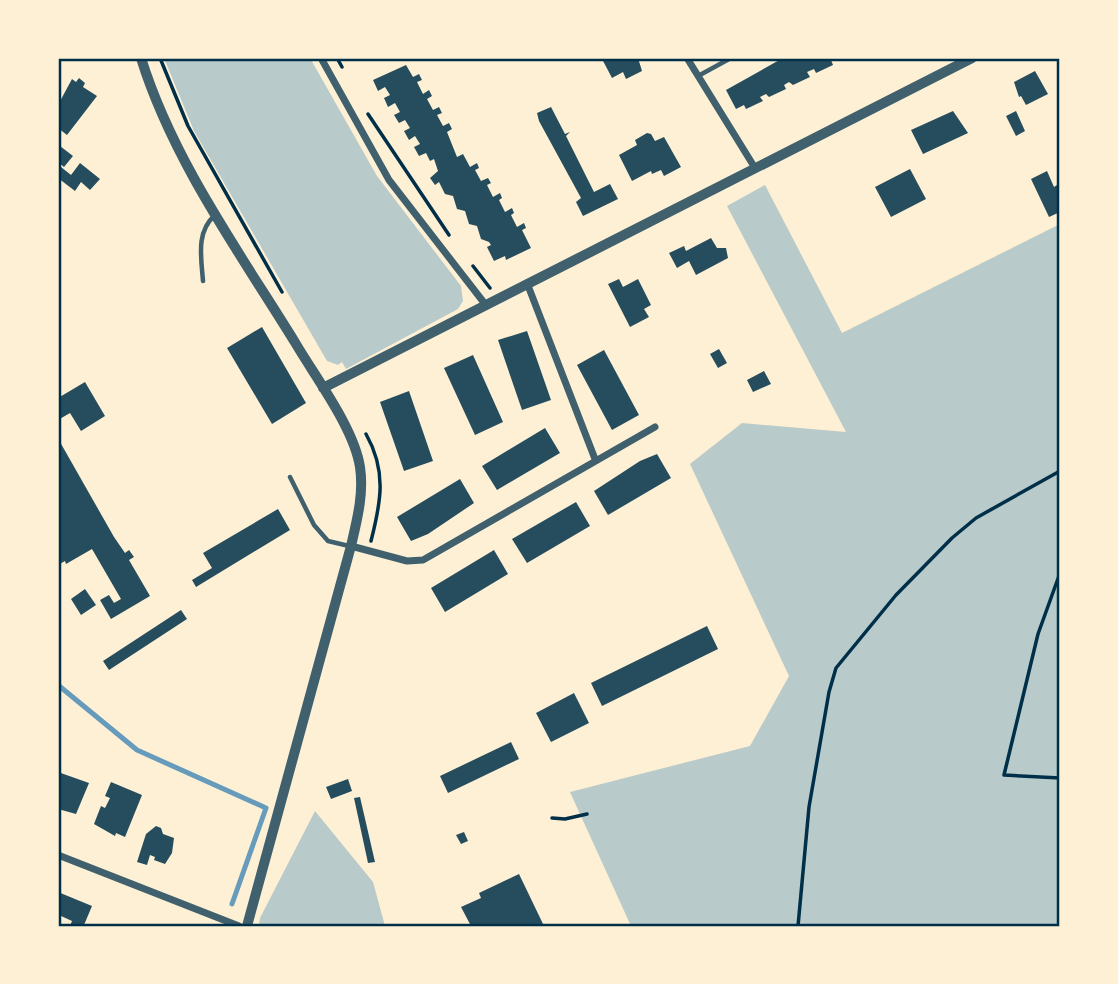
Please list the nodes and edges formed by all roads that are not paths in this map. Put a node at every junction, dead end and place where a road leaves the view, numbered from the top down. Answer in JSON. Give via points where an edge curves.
{"nodes":[{"id":1,"x":141,"y":58,"type":"edge"},
{"id":2,"x":321,"y":58,"type":"edge"},
{"id":3,"x":687,"y":58,"type":"edge"},
{"id":4,"x":731,"y":58,"type":"edge"},
{"id":5,"x":972,"y":58,"type":"edge"},
{"id":6,"x":697,"y":76,"type":"junction"},
{"id":7,"x":755,"y":168,"type":"junction"},
{"id":8,"x":216,"y":214,"type":"junction"},
{"id":9,"x":202,"y":281,"type":"dead end"},
{"id":10,"x":527,"y":283,"type":"junction"},
{"id":11,"x":485,"y":304,"type":"junction"},
{"id":12,"x":323,"y":388,"type":"junction"},
{"id":13,"x":655,"y":427,"type":"dead end"},
{"id":14,"x":595,"y":460,"type":"junction"},
{"id":15,"x":290,"y":477,"type":"dead end"},
{"id":16,"x":351,"y":546,"type":"junction"},
{"id":17,"x":58,"y":855,"type":"edge"},
{"id":18,"x":239,"y":926,"type":"edge"},
{"id":19,"x":247,"y":926,"type":"edge"}],
"edges":[{"from":1,"to":8,"type":"street","via":[[151,88]]},
{"from":2,"to":11,"type":"street","via":[[389,180]]},
{"from":3,"to":6,"type":"street"},
{"from":4,"to":6,"type":"lane"},
{"from":5,"to":7,"type":"street"},
{"from":6,"to":7,"type":"street"},
{"from":7,"to":10,"type":"street"},
{"from":8,"to":9,"type":"lane","via":[[204,225]]},
{"from":8,"to":12,"type":"street"},
{"from":10,"to":11,"type":"street"},
{"from":10,"to":14,"type":"street"},
{"from":11,"to":12,"type":"street"},
{"from":12,"to":16,"type":"street","via":[[360,466],[361,500]]},
{"from":13,"to":14,"type":"street"},
{"from":14,"to":16,"type":"street","via":[[423,560],[407,561]]},
{"from":15,"to":16,"type":"lane","via":[[314,525],[328,541]]},
{"from":16,"to":19,"type":"street"},
{"from":17,"to":18,"type":"street"}]}
